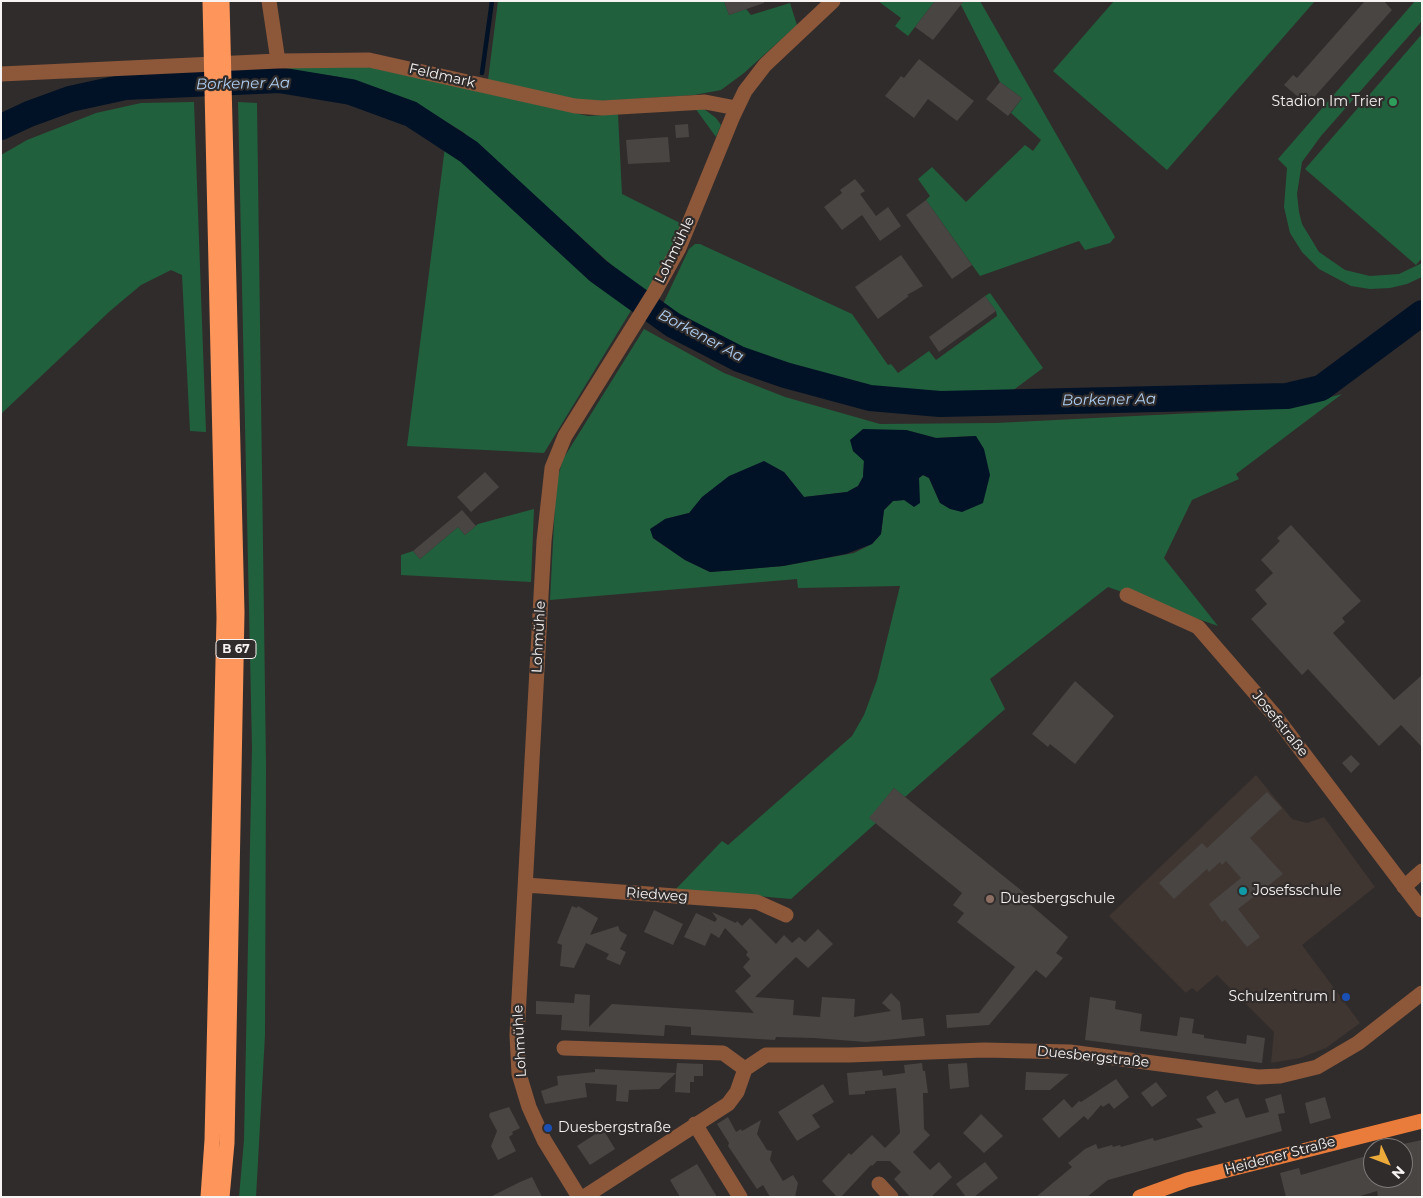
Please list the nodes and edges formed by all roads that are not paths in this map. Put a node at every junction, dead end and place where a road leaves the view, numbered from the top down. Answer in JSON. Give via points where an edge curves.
{"nodes":[{"id":1,"x":210,"y":1,"type":"edge"},
{"id":2,"x":222,"y":1,"type":"edge"},
{"id":3,"x":269,"y":1,"type":"edge"},
{"id":4,"x":832,"y":1,"type":"edge"},
{"id":5,"x":216,"y":41,"type":"junction"},
{"id":6,"x":278,"y":60,"type":"junction"},
{"id":7,"x":1,"y":74,"type":"edge"},
{"id":8,"x":217,"y":100,"type":"junction"},
{"id":9,"x":736,"y":108,"type":"junction"},
{"id":10,"x":1127,"y":595,"type":"dead end"},
{"id":11,"x":1422,"y":872,"type":"edge"},
{"id":12,"x":526,"y":885,"type":"junction"},
{"id":13,"x":1404,"y":887,"type":"junction"},
{"id":14,"x":1422,"y":910,"type":"edge"},
{"id":15,"x":786,"y":915,"type":"dead end"},
{"id":16,"x":1422,"y":994,"type":"edge"},
{"id":17,"x":564,"y":1048,"type":"dead end"},
{"id":18,"x":744,"y":1070,"type":"junction"},
{"id":19,"x":1422,"y":1121,"type":"edge"},
{"id":20,"x":695,"y":1124,"type":"junction"},
{"id":21,"x":879,"y":1184,"type":"dead end"},
{"id":22,"x":208,"y":1197,"type":"edge"},
{"id":23,"x":222,"y":1197,"type":"edge"},
{"id":24,"x":579,"y":1197,"type":"edge"},
{"id":25,"x":584,"y":1197,"type":"edge"},
{"id":26,"x":740,"y":1197,"type":"edge"},
{"id":27,"x":891,"y":1197,"type":"edge"},
{"id":28,"x":1140,"y":1197,"type":"edge"}],
"edges":[{"from":1,"to":5,"type":"highway","number":"B 67"},
{"from":2,"to":5,"type":"highway","number":"B 67"},
{"from":3,"to":6,"type":"street"},
{"from":4,"to":9,"type":"street","via":[[765,66]]},
{"from":5,"to":8,"type":"highway","number":"B 67"},
{"from":6,"to":7,"type":"street","name":"Feldmark"},
{"from":6,"to":9,"type":"street","name":"Feldmark","via":[[370,60],[575,106],[602,108],[706,102]]},
{"from":8,"to":22,"type":"highway","number":"B 67","via":[[224,618]]},
{"from":8,"to":23,"type":"highway","number":"B 67","via":[[237,612],[227,1143]]},
{"from":9,"to":12,"type":"street","name":"Lohmühle","via":[[679,248],[565,436],[552,468],[544,541]]},
{"from":10,"to":13,"type":"street","name":"Josefstraße","via":[[1198,627],[1276,717]]},
{"from":11,"to":13,"type":"street"},
{"from":12,"to":15,"type":"street","name":"Riedweg","via":[[757,902]]},
{"from":12,"to":24,"type":"street","name":"Lohmühle","via":[[518,1007],[519,1074],[544,1140]]},
{"from":13,"to":14,"type":"street","name":"Josefstraße"},
{"from":16,"to":18,"type":"street","name":"Duesbergstraße","via":[[1358,1043],[1317,1067],[1280,1076],[1258,1077],[1070,1052],[984,1050],[773,1054],[760,1058]]},
{"from":17,"to":18,"type":"street","via":[[723,1054]]},
{"from":18,"to":20,"type":"street","via":[[733,1099]]},
{"from":19,"to":28,"type":"main road","name":"Heidener Straße","via":[[1187,1180]]},
{"from":20,"to":25,"type":"street"},
{"from":20,"to":26,"type":"street"},
{"from":21,"to":27,"type":"street"}]}
